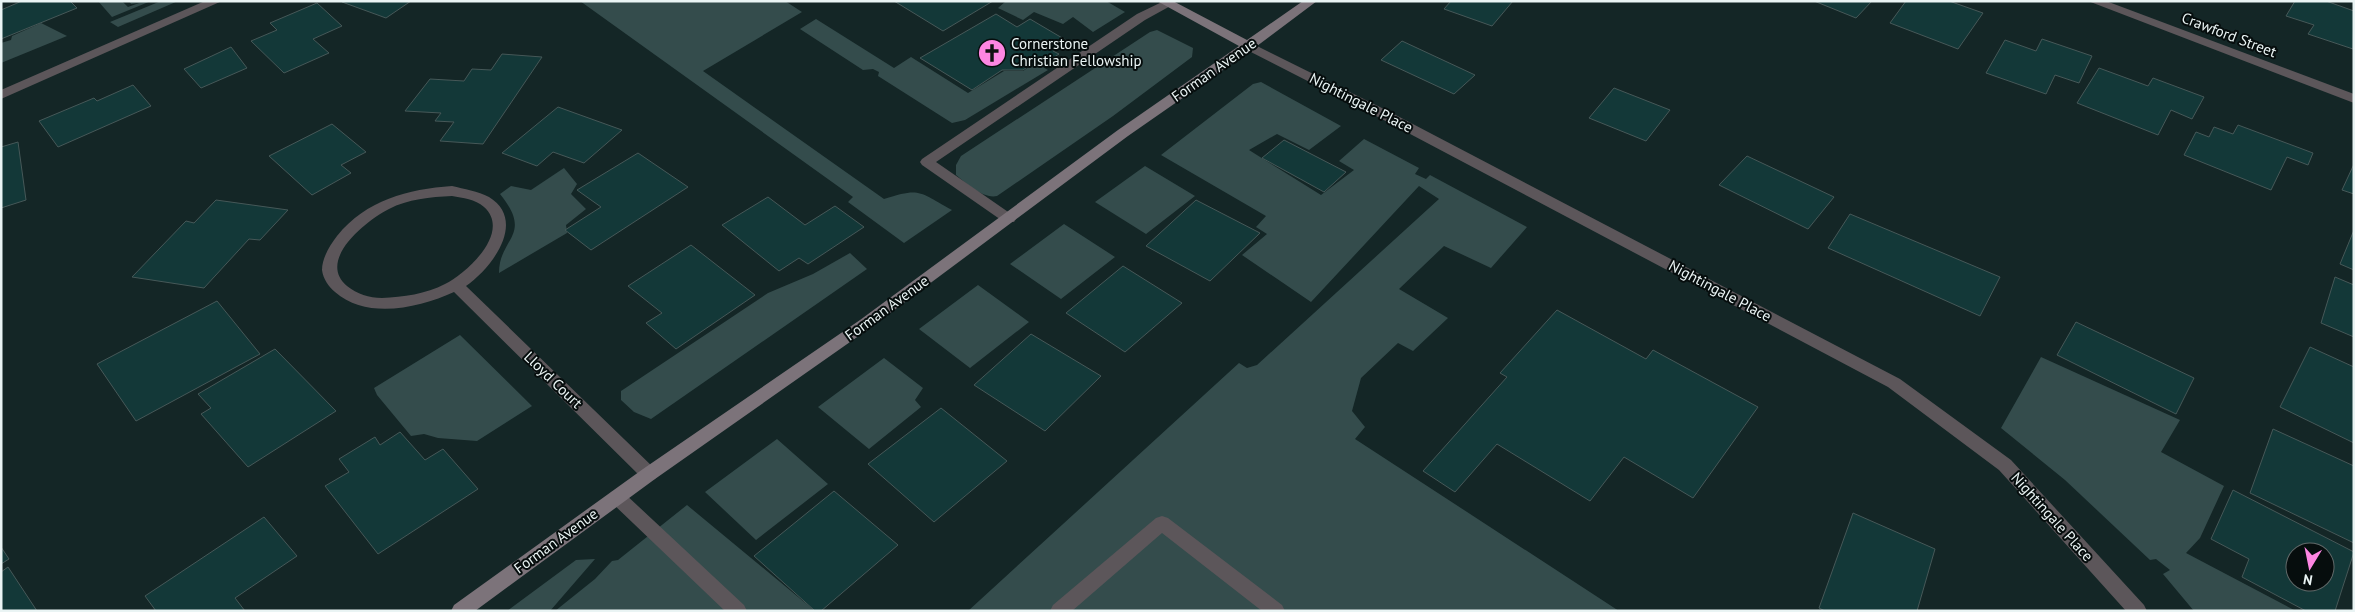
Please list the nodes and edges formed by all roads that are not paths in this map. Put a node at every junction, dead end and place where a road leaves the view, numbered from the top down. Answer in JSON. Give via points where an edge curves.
{"nodes":[{"id":1,"x":216,"y":1,"type":"edge"},
{"id":2,"x":1311,"y":1,"type":"edge"},
{"id":3,"x":2094,"y":1,"type":"edge"},
{"id":4,"x":1166,"y":3,"type":"edge"},
{"id":5,"x":1249,"y":46,"type":"junction"},
{"id":6,"x":1,"y":95,"type":"edge"},
{"id":7,"x":2354,"y":99,"type":"edge"},
{"id":8,"x":1009,"y":219,"type":"junction"},
{"id":9,"x":456,"y":285,"type":"junction"},
{"id":10,"x":650,"y":474,"type":"junction"},
{"id":11,"x":617,"y":497,"type":"junction"},
{"id":12,"x":460,"y":611,"type":"edge"},
{"id":13,"x":738,"y":611,"type":"edge"},
{"id":14,"x":1060,"y":611,"type":"edge"},
{"id":15,"x":1276,"y":611,"type":"edge"},
{"id":16,"x":2138,"y":611,"type":"edge"}],
"edges":[{"from":1,"to":6,"type":"street"},
{"from":2,"to":5,"type":"street","name":"Forman Avenue"},
{"from":3,"to":7,"type":"street","name":"Crawford Street"},
{"from":4,"to":5,"type":"street"},
{"from":4,"to":8,"type":"street","via":[[927,162]]},
{"from":5,"to":8,"type":"street","name":"Forman Avenue","via":[[1123,133]]},
{"from":5,"to":16,"type":"street","name":"Nightingale Place","via":[[1894,383],[2005,465]]},
{"from":8,"to":10,"type":"street","name":"Forman Avenue"},
{"from":9,"to":9,"type":"street","via":[[480,265],[496,245],[500,223],[493,207],[477,196],[452,191],[425,192],[384,205],[359,220],[337,243],[330,263],[333,280],[339,289],[358,299],[383,304],[414,300]]},
{"from":9,"to":10,"type":"street","name":"Lloyd Court"},
{"from":10,"to":11,"type":"street","name":"Forman Avenue"},
{"from":11,"to":12,"type":"street","name":"Forman Avenue"},
{"from":11,"to":13,"type":"street"},
{"from":14,"to":15,"type":"street","via":[[1162,523]]}]}
